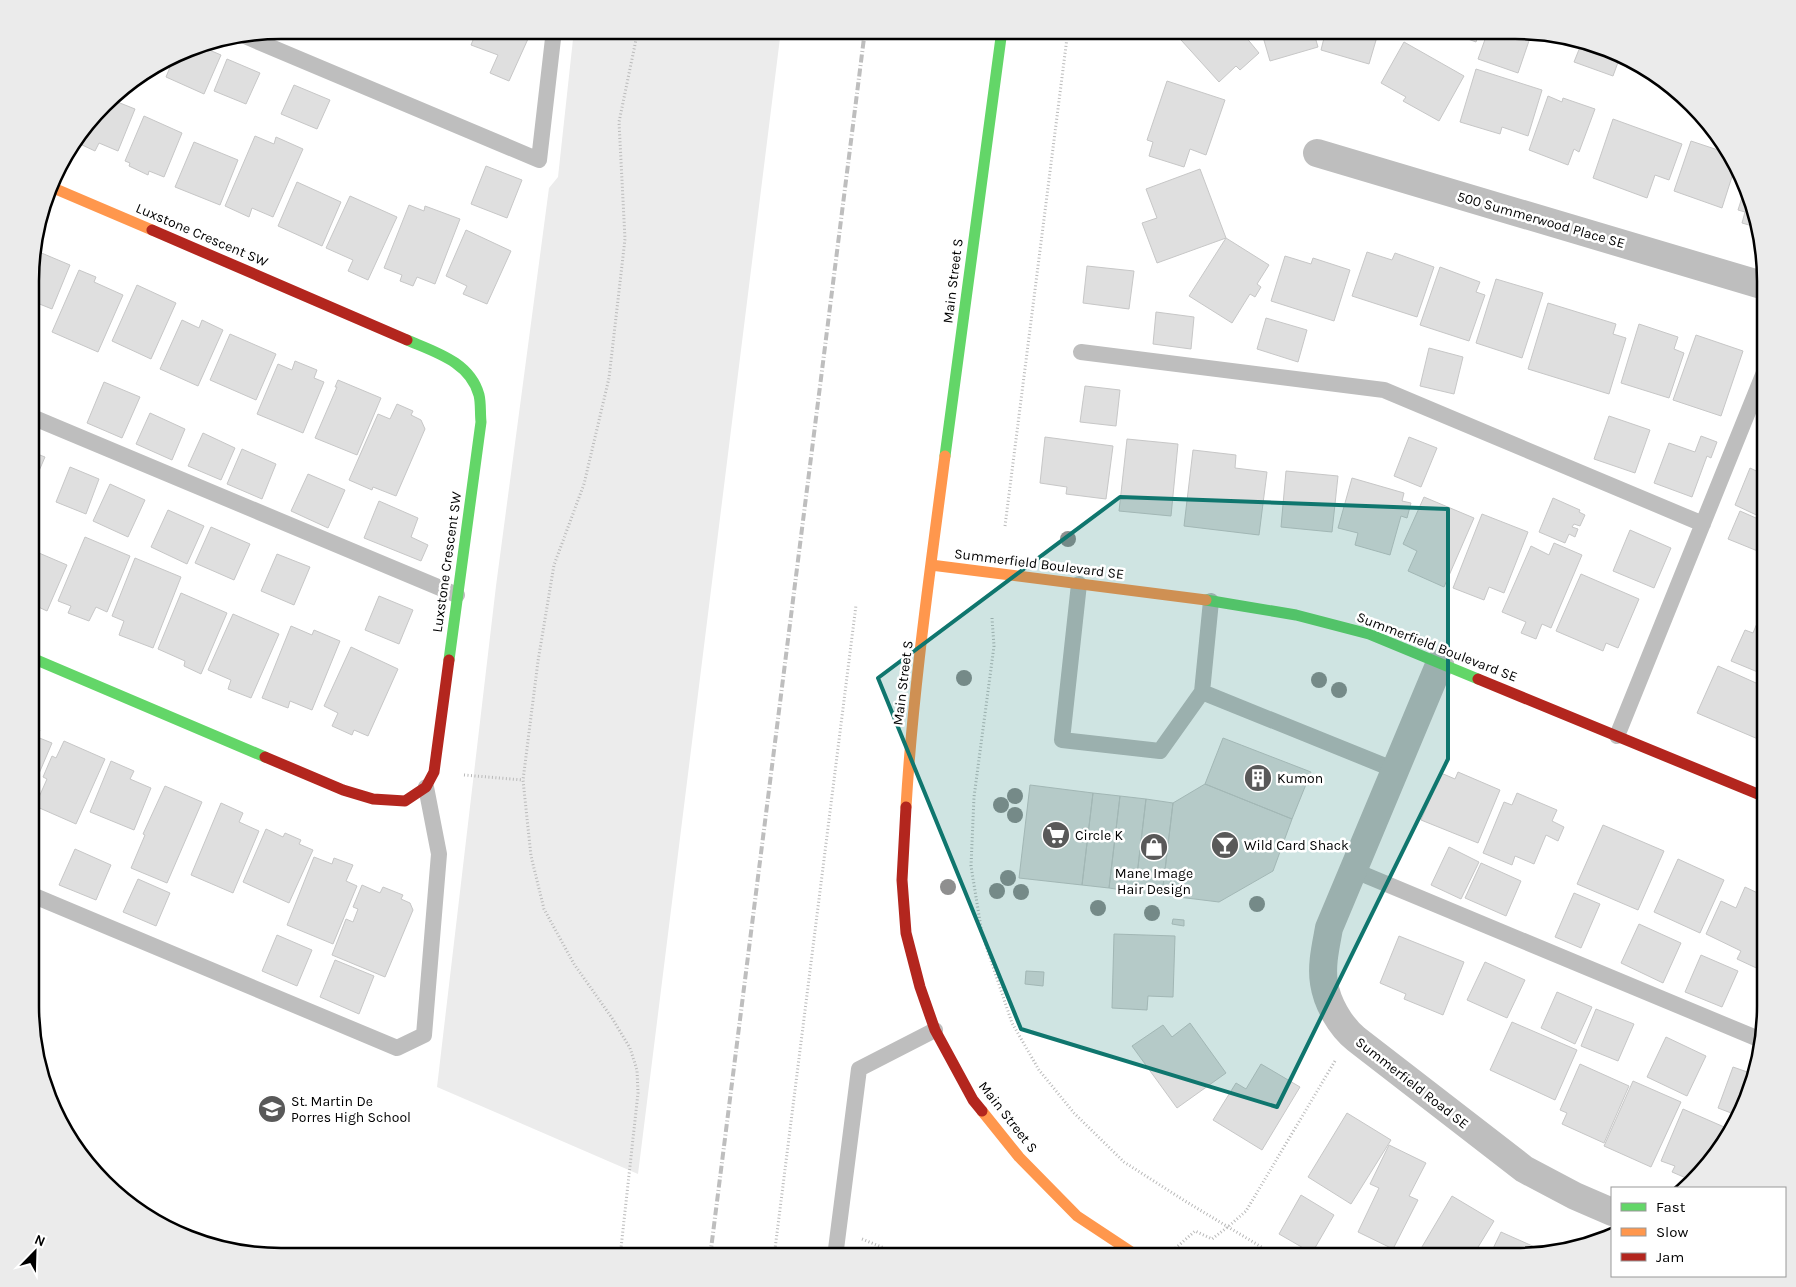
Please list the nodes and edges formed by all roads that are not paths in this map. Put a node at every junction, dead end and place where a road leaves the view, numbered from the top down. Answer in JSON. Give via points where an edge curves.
{"nodes":[{"id":1,"x":553,"y":39,"type":"edge"},
{"id":2,"x":1001,"y":39,"type":"edge"},
{"id":3,"x":255,"y":40,"type":"edge"},
{"id":4,"x":1317,"y":153,"type":"dead end"},
{"id":5,"x":57,"y":189,"type":"edge"},
{"id":6,"x":1757,"y":283,"type":"edge"},
{"id":7,"x":1081,"y":352,"type":"dead end"},
{"id":8,"x":1757,"y":392,"type":"edge"},
{"id":9,"x":39,"y":420,"type":"edge"},
{"id":10,"x":1703,"y":524,"type":"junction"},
{"id":11,"x":931,"y":566,"type":"junction"},
{"id":12,"x":1079,"y":584,"type":"junction"},
{"id":13,"x":458,"y":595,"type":"junction"},
{"id":14,"x":1211,"y":601,"type":"junction"},
{"id":15,"x":39,"y":661,"type":"edge"},
{"id":16,"x":1440,"y":663,"type":"junction"},
{"id":17,"x":1202,"y":692,"type":"junction"},
{"id":18,"x":1617,"y":736,"type":"junction"},
{"id":19,"x":1395,"y":770,"type":"junction"},
{"id":20,"x":426,"y":787,"type":"junction"},
{"id":21,"x":1757,"y":794,"type":"edge"},
{"id":22,"x":1353,"y":870,"type":"junction"},
{"id":23,"x":39,"y":898,"type":"edge"},
{"id":24,"x":935,"y":1030,"type":"junction"},
{"id":25,"x":1755,"y":1037,"type":"edge"},
{"id":26,"x":1611,"y":1212,"type":"edge"},
{"id":27,"x":836,"y":1248,"type":"edge"},
{"id":28,"x":1125,"y":1248,"type":"edge"}],
"edges":[{"from":1,"to":3,"type":"lane","via":[[539,160]]},
{"from":2,"to":11,"type":"street","name":"Main Street S"},
{"from":4,"to":6,"type":"street","name":"500 Summerwood Place SE"},
{"from":5,"to":13,"type":"street","name":"Luxstone Crescent SW","via":[[425,346],[450,358],[471,376],[479,395],[481,422]]},
{"from":7,"to":10,"type":"lane","via":[[1384,390]]},
{"from":8,"to":10,"type":"lane"},
{"from":9,"to":13,"type":"lane"},
{"from":10,"to":18,"type":"lane"},
{"from":11,"to":12,"type":"street","name":"Summerfield Boulevard SE"},
{"from":11,"to":24,"type":"street","name":"Main Street S","via":[[909,761],[902,880],[906,933]]},
{"from":12,"to":14,"type":"street","name":"Summerfield Boulevard SE"},
{"from":12,"to":17,"type":"lane","via":[[1062,740],[1160,751]]},
{"from":13,"to":20,"type":"street","name":"Luxstone Crescent SW","via":[[434,772]]},
{"from":14,"to":16,"type":"street","name":"Summerfield Boulevard SE","via":[[1296,615],[1360,632]]},
{"from":14,"to":17,"type":"lane"},
{"from":15,"to":20,"type":"street","name":"Luxstone Crescent SW","via":[[343,790],[373,799],[405,801]]},
{"from":16,"to":18,"type":"street","name":"Summerfield Boulevard SE"},
{"from":16,"to":19,"type":"street","name":"Summerfield Road SE"},
{"from":17,"to":19,"type":"lane"},
{"from":18,"to":21,"type":"street","name":"Summerfield Boulevard SE"},
{"from":19,"to":22,"type":"street","name":"Summerfield Road SE"},
{"from":20,"to":23,"type":"lane","via":[[439,854],[424,1035],[397,1048]]},
{"from":22,"to":25,"type":"lane"},
{"from":22,"to":26,"type":"street","name":"Summerfield Road SE","via":[[1329,928],[1324,983],[1333,1010],[1350,1035],[1524,1169]]},
{"from":24,"to":27,"type":"lane","via":[[859,1069]]},
{"from":24,"to":28,"type":"street","name":"Main Street S","via":[[974,1100],[1018,1157],[1077,1216]]}]}
